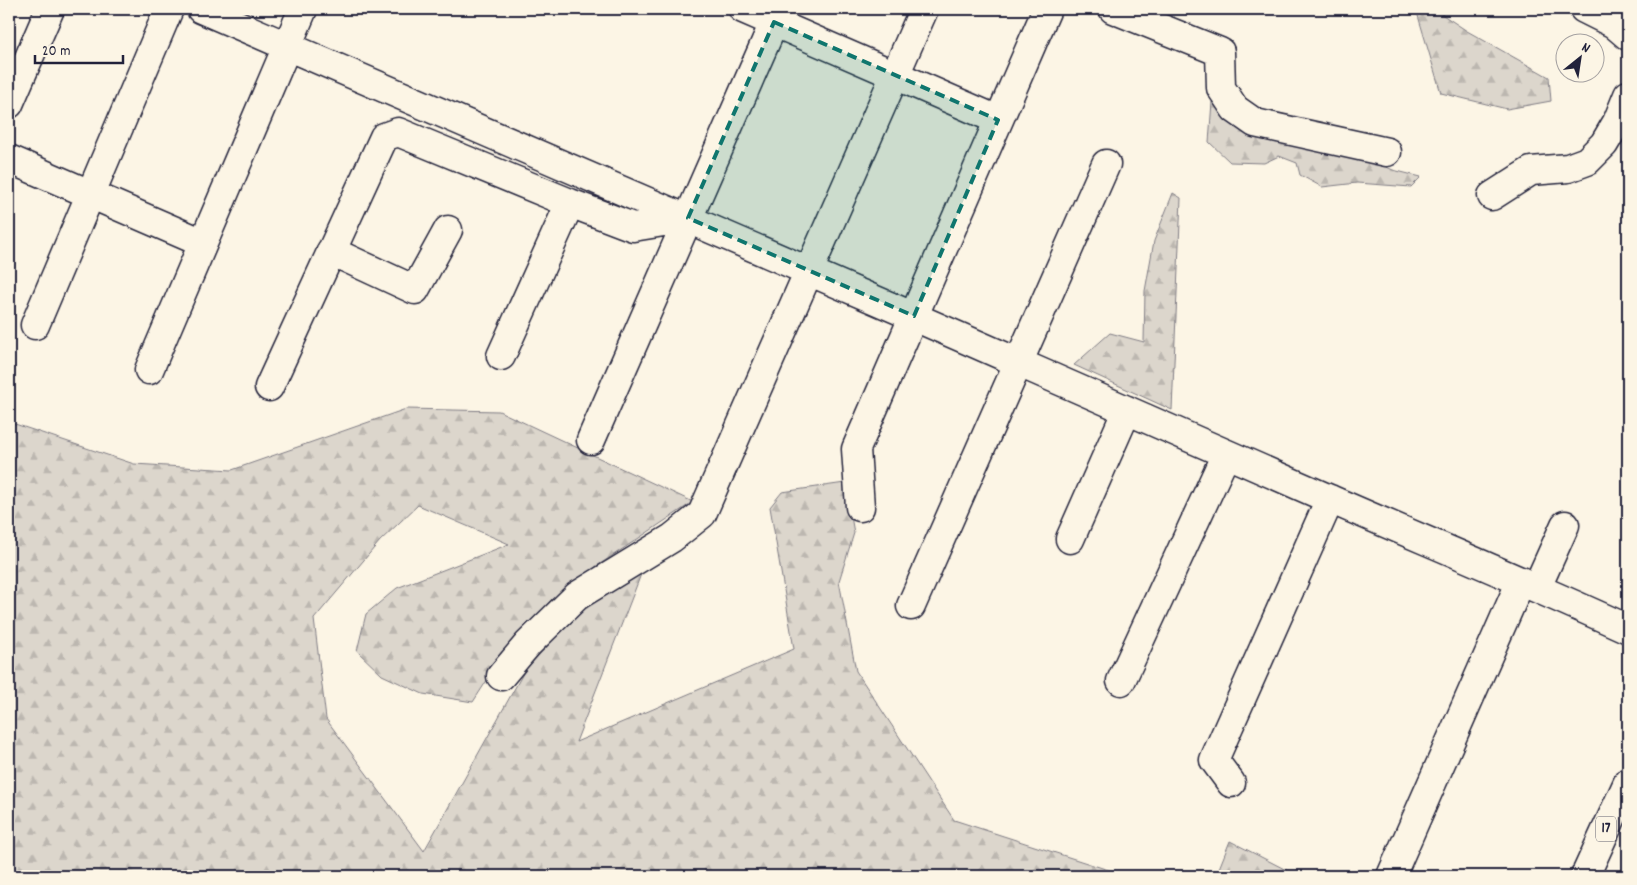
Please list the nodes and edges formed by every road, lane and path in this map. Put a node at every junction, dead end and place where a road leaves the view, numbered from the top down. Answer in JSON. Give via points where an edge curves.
{"nodes":[{"id":1,"x":50,"y":9,"type":"edge"},
{"id":2,"x":169,"y":9,"type":"edge"},
{"id":3,"x":201,"y":9,"type":"edge"},
{"id":4,"x":303,"y":9,"type":"edge"},
{"id":5,"x":743,"y":9,"type":"edge"},
{"id":6,"x":924,"y":9,"type":"edge"},
{"id":7,"x":1047,"y":9,"type":"edge"},
{"id":8,"x":1113,"y":9,"type":"edge"},
{"id":9,"x":1584,"y":9,"type":"edge"},
{"id":10,"x":777,"y":15,"type":"edge"},
{"id":11,"x":1628,"y":36,"type":"edge"},
{"id":12,"x":288,"y":46,"type":"junction"},
{"id":13,"x":895,"y":75,"type":"junction"},
{"id":14,"x":1628,"y":95,"type":"edge"},
{"id":15,"x":9,"y":104,"type":"edge"},
{"id":16,"x":998,"y":120,"type":"junction"},
{"id":17,"x":1388,"y":152,"type":"dead end"},
{"id":18,"x":9,"y":159,"type":"edge"},
{"id":19,"x":1106,"y":164,"type":"dead end"},
{"id":20,"x":90,"y":195,"type":"junction"},
{"id":21,"x":1492,"y":196,"type":"dead end"},
{"id":22,"x":570,"y":203,"type":"junction"},
{"id":23,"x":688,"y":218,"type":"junction"},
{"id":24,"x":448,"y":230,"type":"dead end"},
{"id":25,"x":203,"y":243,"type":"junction"},
{"id":26,"x":331,"y":251,"type":"junction"},
{"id":27,"x":810,"y":270,"type":"junction"},
{"id":28,"x":914,"y":316,"type":"junction"},
{"id":29,"x":35,"y":325,"type":"dead end"},
{"id":30,"x":501,"y":356,"type":"dead end"},
{"id":31,"x":1018,"y":362,"type":"junction"},
{"id":32,"x":149,"y":370,"type":"dead end"},
{"id":33,"x":269,"y":387,"type":"dead end"},
{"id":34,"x":1127,"y":410,"type":"junction"},
{"id":35,"x":591,"y":440,"type":"dead end"},
{"id":36,"x":1226,"y":454,"type":"junction"},
{"id":37,"x":1330,"y":500,"type":"junction"},
{"id":38,"x":860,"y":507,"type":"dead end"},
{"id":39,"x":1565,"y":524,"type":"dead end"},
{"id":40,"x":1070,"y":538,"type":"dead end"},
{"id":41,"x":1529,"y":584,"type":"junction"},
{"id":42,"x":911,"y":606,"type":"dead end"},
{"id":43,"x":1628,"y":630,"type":"edge"},
{"id":44,"x":501,"y":676,"type":"dead end"},
{"id":45,"x":1121,"y":681,"type":"dead end"},
{"id":46,"x":1628,"y":782,"type":"edge"},
{"id":47,"x":1231,"y":783,"type":"dead end"},
{"id":48,"x":1391,"y":876,"type":"edge"},
{"id":49,"x":1585,"y":876,"type":"edge"}],
"edges":[{"from":1,"to":15,"type":"street"},
{"from":2,"to":20,"type":"street"},
{"from":3,"to":12,"type":"street"},
{"from":4,"to":12,"type":"street"},
{"from":5,"to":10,"type":"street"},
{"from":6,"to":13,"type":"street"},
{"from":7,"to":16,"type":"street"},
{"from":8,"to":17,"type":"street","via":[[1220,52],[1221,88],[1235,109],[1255,122]]},
{"from":9,"to":11,"type":"street","via":[[1614,24]]},
{"from":10,"to":13,"type":"street"},
{"from":10,"to":23,"type":"street"},
{"from":12,"to":23,"type":"street"},
{"from":12,"to":25,"type":"street"},
{"from":13,"to":16,"type":"street"},
{"from":13,"to":27,"type":"street"},
{"from":14,"to":21,"type":"street","via":[[1604,144],[1587,161],[1568,168],[1531,171]]},
{"from":16,"to":28,"type":"street"},
{"from":18,"to":20,"type":"street"},
{"from":19,"to":31,"type":"street"},
{"from":20,"to":25,"type":"street"},
{"from":20,"to":29,"type":"street"},
{"from":22,"to":23,"type":"street","via":[[633,227]]},
{"from":22,"to":26,"type":"street","via":[[398,132],[384,137]]},
{"from":22,"to":30,"type":"street"},
{"from":23,"to":27,"type":"street"},
{"from":23,"to":35,"type":"street"},
{"from":24,"to":26,"type":"street","via":[[414,290]]},
{"from":25,"to":32,"type":"street"},
{"from":26,"to":33,"type":"street"},
{"from":27,"to":28,"type":"street"},
{"from":27,"to":44,"type":"street","via":[[702,514],[672,538],[578,596],[528,644]]},
{"from":28,"to":31,"type":"street"},
{"from":28,"to":38,"type":"street","via":[[856,449]]},
{"from":31,"to":34,"type":"street"},
{"from":31,"to":42,"type":"street"},
{"from":34,"to":36,"type":"street"},
{"from":34,"to":40,"type":"street"},
{"from":36,"to":37,"type":"street"},
{"from":36,"to":45,"type":"street"},
{"from":37,"to":41,"type":"street"},
{"from":37,"to":47,"type":"street","via":[[1214,760]]},
{"from":39,"to":41,"type":"street"},
{"from":41,"to":43,"type":"street"},
{"from":41,"to":48,"type":"street"},
{"from":46,"to":49,"type":"street","number":"17"}]}
